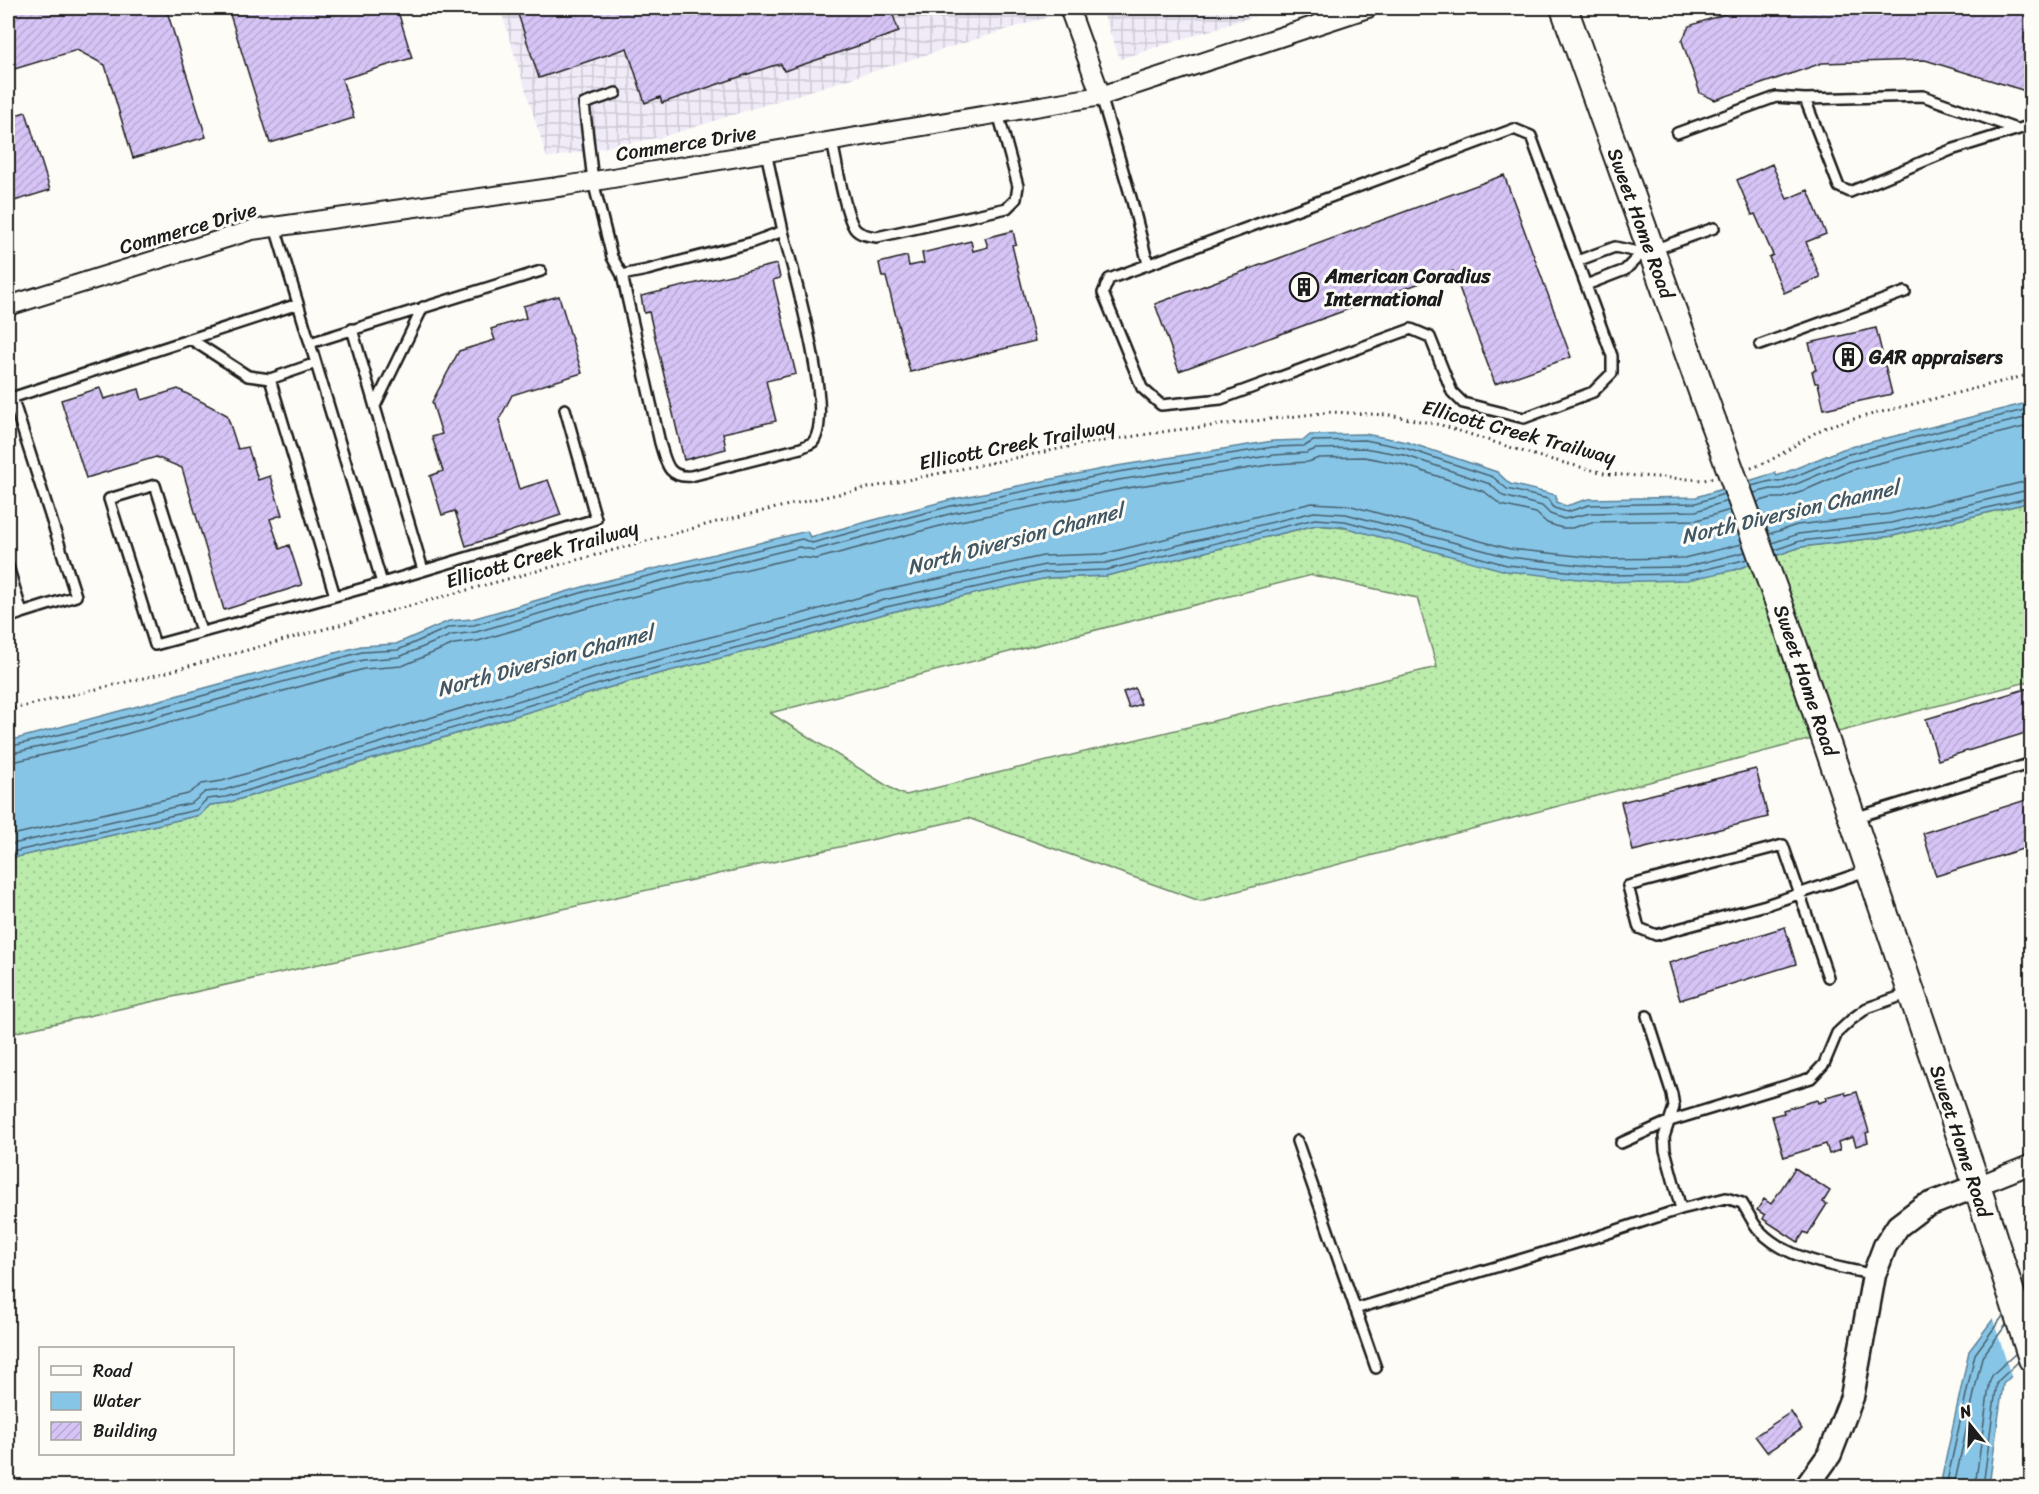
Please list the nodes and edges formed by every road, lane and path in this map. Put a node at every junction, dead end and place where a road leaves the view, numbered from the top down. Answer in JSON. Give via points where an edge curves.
{"nodes":[{"id":1,"x":1068,"y":8,"type":"edge"},
{"id":2,"x":1368,"y":8,"type":"edge"},
{"id":3,"x":1564,"y":8,"type":"edge"},
{"id":4,"x":616,"y":93,"type":"dead end"},
{"id":5,"x":1101,"y":96,"type":"junction"},
{"id":6,"x":1805,"y":99,"type":"junction"},
{"id":7,"x":998,"y":113,"type":"junction"},
{"id":8,"x":2031,"y":125,"type":"edge"},
{"id":9,"x":2016,"y":129,"type":"junction"},
{"id":10,"x":1677,"y":133,"type":"dead end"},
{"id":11,"x":832,"y":141,"type":"junction"},
{"id":12,"x":766,"y":152,"type":"junction"},
{"id":13,"x":593,"y":181,"type":"junction"},
{"id":14,"x":275,"y":227,"type":"junction"},
{"id":15,"x":1714,"y":228,"type":"dead end"},
{"id":16,"x":783,"y":231,"type":"junction"},
{"id":17,"x":1647,"y":252,"type":"junction"},
{"id":18,"x":1577,"y":261,"type":"junction"},
{"id":19,"x":1148,"y":264,"type":"junction"},
{"id":20,"x":541,"y":271,"type":"dead end"},
{"id":21,"x":622,"y":275,"type":"junction"},
{"id":22,"x":1586,"y":285,"type":"junction"},
{"id":23,"x":1905,"y":292,"type":"dead end"},
{"id":24,"x":298,"y":304,"type":"junction"},
{"id":25,"x":8,"y":306,"type":"edge"},
{"id":26,"x":423,"y":307,"type":"junction"},
{"id":27,"x":352,"y":329,"type":"junction"},
{"id":28,"x":192,"y":340,"type":"junction"},
{"id":29,"x":310,"y":343,"type":"junction"},
{"id":30,"x":1760,"y":345,"type":"dead end"},
{"id":31,"x":316,"y":363,"type":"junction"},
{"id":32,"x":2031,"y":374,"type":"edge"},
{"id":33,"x":270,"y":379,"type":"junction"},
{"id":34,"x":10,"y":398,"type":"edge"},
{"id":35,"x":375,"y":406,"type":"junction"},
{"id":36,"x":565,"y":410,"type":"dead end"},
{"id":37,"x":1747,"y":469,"type":"dead end"},
{"id":38,"x":1714,"y":478,"type":"dead end"},
{"id":39,"x":8,"y":566,"type":"edge"},
{"id":40,"x":423,"y":570,"type":"junction"},
{"id":41,"x":382,"y":583,"type":"junction"},
{"id":42,"x":335,"y":596,"type":"junction"},
{"id":43,"x":21,"y":613,"type":"junction"},
{"id":44,"x":8,"y":618,"type":"edge"},
{"id":45,"x":201,"y":631,"type":"junction"},
{"id":46,"x":8,"y":710,"type":"edge"},
{"id":47,"x":2031,"y":763,"type":"edge"},
{"id":48,"x":1854,"y":818,"type":"junction"},
{"id":49,"x":1871,"y":869,"type":"junction"},
{"id":50,"x":1800,"y":893,"type":"junction"},
{"id":51,"x":1828,"y":977,"type":"dead end"},
{"id":52,"x":1912,"y":992,"type":"junction"},
{"id":53,"x":1647,"y":1016,"type":"dead end"},
{"id":54,"x":1670,"y":1121,"type":"junction"},
{"id":55,"x":1296,"y":1141,"type":"dead end"},
{"id":56,"x":1621,"y":1143,"type":"dead end"},
{"id":57,"x":2031,"y":1164,"type":"edge"},
{"id":58,"x":1977,"y":1186,"type":"junction"},
{"id":59,"x":1681,"y":1209,"type":"junction"},
{"id":60,"x":1874,"y":1275,"type":"junction"},
{"id":61,"x":1355,"y":1309,"type":"junction"},
{"id":62,"x":2031,"y":1359,"type":"edge"},
{"id":63,"x":1376,"y":1368,"type":"dead end"},
{"id":64,"x":1807,"y":1486,"type":"edge"}],
"edges":[{"from":1,"to":5,"type":"street"},
{"from":2,"to":5,"type":"street","name":"Commerce Drive"},
{"from":3,"to":17,"type":"main road","name":"Sweet Home Road"},
{"from":4,"to":13,"type":"lane","via":[[584,104]]},
{"from":5,"to":7,"type":"street","name":"Commerce Drive"},
{"from":5,"to":19,"type":"lane"},
{"from":6,"to":9,"type":"lane","via":[[1923,96]]},
{"from":6,"to":9,"type":"lane","via":[[1839,187],[1850,192],[1951,150]]},
{"from":6,"to":10,"type":"lane","via":[[1776,97]]},
{"from":7,"to":11,"type":"street","name":"Commerce Drive"},
{"from":7,"to":11,"type":"lane","via":[[1018,186],[1016,199],[1007,208],[877,237],[865,236],[855,228]]},
{"from":8,"to":9,"type":"lane"},
{"from":11,"to":12,"type":"street","name":"Commerce Drive"},
{"from":12,"to":13,"type":"street","name":"Commerce Drive"},
{"from":12,"to":16,"type":"lane"},
{"from":13,"to":14,"type":"street","name":"Commerce Drive"},
{"from":13,"to":21,"type":"lane","via":[[612,257]]},
{"from":14,"to":24,"type":"lane"},
{"from":14,"to":25,"type":"street","name":"Commerce Drive","via":[[252,230]]},
{"from":15,"to":17,"type":"lane"},
{"from":16,"to":21,"type":"lane"},
{"from":16,"to":21,"type":"lane","via":[[817,374],[818,431],[813,442],[801,448],[691,476],[679,477],[672,472],[660,443]]},
{"from":17,"to":18,"type":"lane","via":[[1615,247]]},
{"from":17,"to":22,"type":"lane","via":[[1626,270]]},
{"from":17,"to":48,"type":"main road","name":"Sweet Home Road","bridge":true,"via":[[1713,422]]},
{"from":18,"to":19,"type":"lane","via":[[1531,136],[1514,129]]},
{"from":18,"to":22,"type":"lane"},
{"from":19,"to":22,"type":"lane","via":[[1108,279],[1103,293],[1142,388],[1161,405],[1221,399],[1411,329],[1430,337],[1452,392],[1463,403],[1524,418],[1593,392],[1612,373],[1612,356]]},
{"from":20,"to":26,"type":"lane"},
{"from":23,"to":30,"type":"lane"},
{"from":24,"to":28,"type":"lane"},
{"from":24,"to":29,"type":"lane"},
{"from":26,"to":27,"type":"lane"},
{"from":26,"to":35,"type":"lane"},
{"from":27,"to":29,"type":"lane"},
{"from":27,"to":35,"type":"lane"},
{"from":28,"to":33,"type":"lane","via":[[248,376]]},
{"from":28,"to":34,"type":"lane"},
{"from":29,"to":31,"type":"lane"},
{"from":31,"to":33,"type":"lane"},
{"from":31,"to":41,"type":"lane"},
{"from":32,"to":37,"type":"path","via":[[1834,424]]},
{"from":33,"to":42,"type":"lane"},
{"from":34,"to":43,"type":"lane","via":[[76,596]]},
{"from":35,"to":40,"type":"lane"},
{"from":36,"to":40,"type":"lane","via":[[596,519]]},
{"from":38,"to":46,"type":"path","name":"Ellicott Creek Trailway","via":[[1608,474],[1441,425],[1389,415],[1331,412],[1168,431],[1083,444],[720,521],[167,672]]},
{"from":39,"to":43,"type":"lane"},
{"from":40,"to":41,"type":"lane"},
{"from":41,"to":42,"type":"lane"},
{"from":42,"to":45,"type":"lane"},
{"from":43,"to":44,"type":"lane"},
{"from":45,"to":45,"type":"lane","via":[[155,645],[109,499],[155,485]]},
{"from":47,"to":48,"type":"lane"},
{"from":48,"to":49,"type":"main road","name":"Sweet Home Road"},
{"from":49,"to":50,"type":"lane"},
{"from":49,"to":52,"type":"main road","name":"Sweet Home Road"},
{"from":50,"to":50,"type":"lane","via":[[1656,935],[1639,928],[1628,886],[1783,845]]},
{"from":50,"to":51,"type":"lane"},
{"from":52,"to":54,"type":"lane","via":[[1867,1008],[1852,1019],[1837,1033],[1824,1064],[1811,1078]]},
{"from":52,"to":58,"type":"main road","name":"Sweet Home Road"},
{"from":53,"to":54,"type":"lane","via":[[1672,1094]]},
{"from":54,"to":56,"type":"lane"},
{"from":54,"to":59,"type":"lane","via":[[1664,1137],[1665,1150]]},
{"from":55,"to":61,"type":"lane"},
{"from":57,"to":58,"type":"street"},
{"from":58,"to":60,"type":"street","via":[[1923,1207],[1898,1226]]},
{"from":58,"to":62,"type":"main road","name":"Sweet Home Road"},
{"from":59,"to":60,"type":"lane","via":[[1726,1198],[1742,1203],[1760,1231],[1782,1249]]},
{"from":59,"to":61,"type":"lane"},
{"from":60,"to":64,"type":"street","via":[[1852,1397],[1830,1454]]},
{"from":61,"to":63,"type":"lane"}]}
